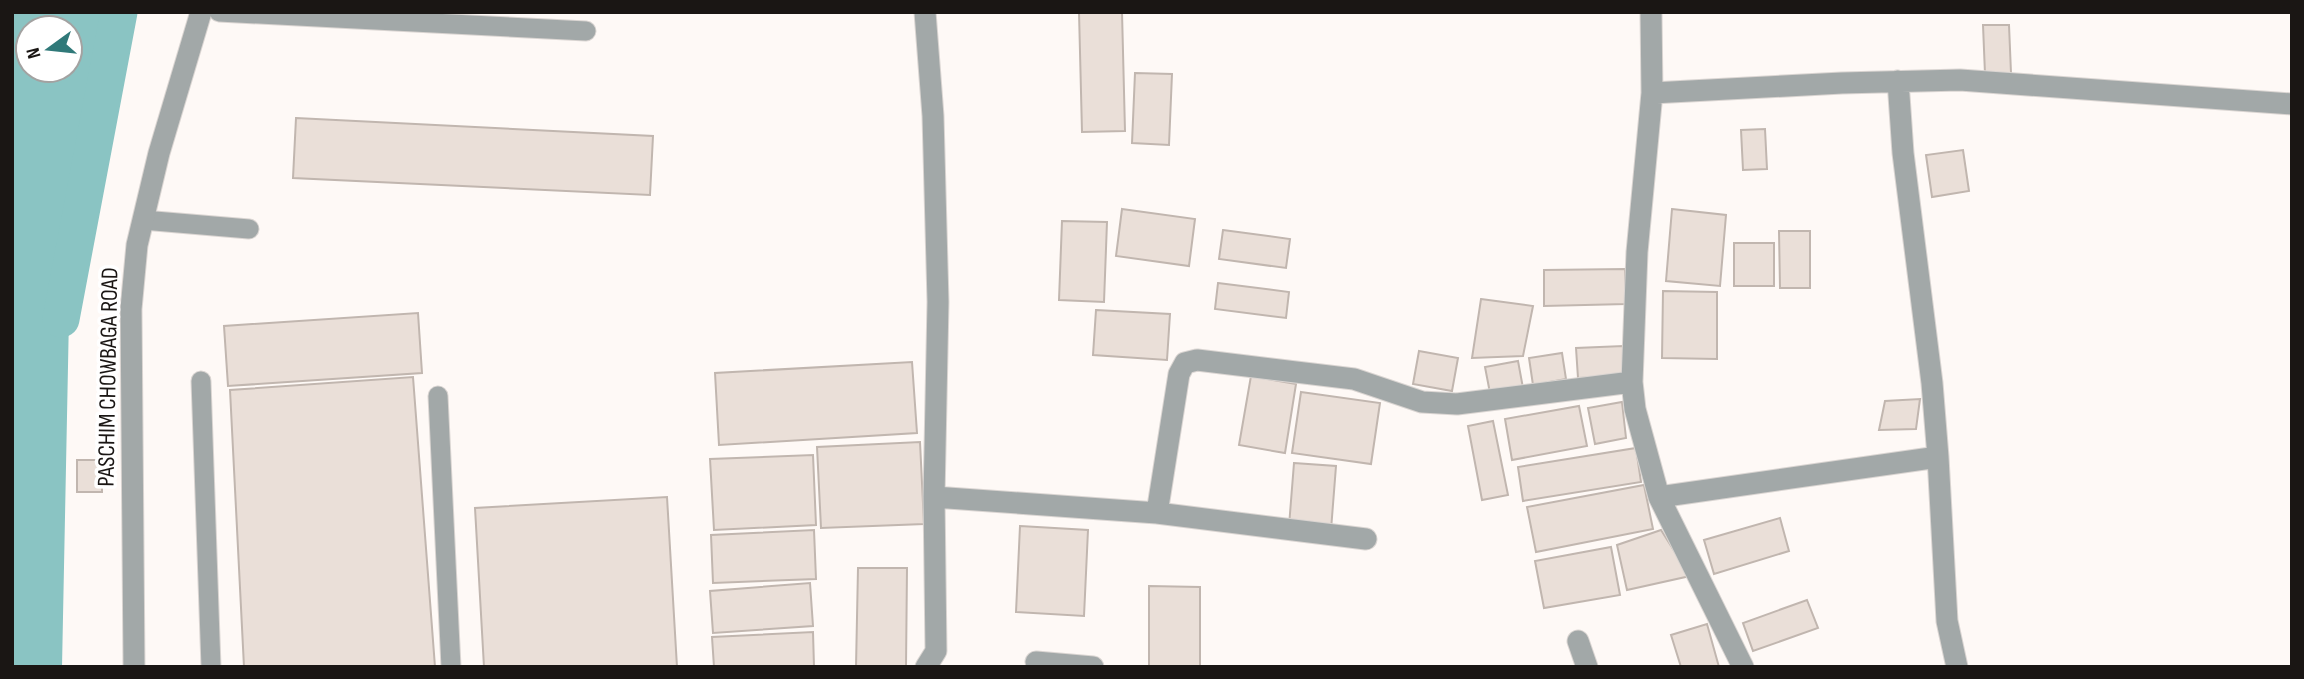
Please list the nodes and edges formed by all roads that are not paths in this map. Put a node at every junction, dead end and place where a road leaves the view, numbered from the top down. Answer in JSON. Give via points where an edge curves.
{"nodes":[{"id":1,"x":201,"y":12,"type":"edge"},
{"id":2,"x":219,"y":12,"type":"edge"},
{"id":3,"x":925,"y":12,"type":"edge"},
{"id":4,"x":1651,"y":12,"type":"edge"},
{"id":5,"x":586,"y":31,"type":"dead end"},
{"id":6,"x":1898,"y":81,"type":"junction"},
{"id":7,"x":1652,"y":93,"type":"junction"},
{"id":8,"x":2292,"y":103,"type":"edge"},
{"id":9,"x":143,"y":220,"type":"junction"},
{"id":10,"x":249,"y":229,"type":"dead end"},
{"id":11,"x":201,"y":381,"type":"dead end"},
{"id":12,"x":1632,"y":382,"type":"junction"},
{"id":13,"x":439,"y":396,"type":"dead end"},
{"id":14,"x":1938,"y":457,"type":"junction"},
{"id":15,"x":934,"y":496,"type":"junction"},
{"id":16,"x":1659,"y":497,"type":"junction"},
{"id":17,"x":1157,"y":513,"type":"junction"},
{"id":18,"x":1366,"y":539,"type":"dead end"},
{"id":19,"x":1578,"y":641,"type":"dead end"},
{"id":20,"x":1036,"y":662,"type":"dead end"},
{"id":21,"x":134,"y":667,"type":"edge"},
{"id":22,"x":211,"y":667,"type":"edge"},
{"id":23,"x":451,"y":667,"type":"edge"},
{"id":24,"x":926,"y":667,"type":"edge"},
{"id":25,"x":1093,"y":667,"type":"edge"},
{"id":26,"x":1587,"y":667,"type":"edge"},
{"id":27,"x":1743,"y":667,"type":"edge"},
{"id":28,"x":1957,"y":667,"type":"edge"}],
"edges":[{"from":1,"to":9,"type":"street","name":"PASCHIM CHOWBAGA ROAD"},
{"from":2,"to":5,"type":"lane"},
{"from":3,"to":15,"type":"street","via":[[939,302]]},
{"from":4,"to":7,"type":"street"},
{"from":6,"to":7,"type":"street"},
{"from":6,"to":8,"type":"street","via":[[1960,80]]},
{"from":6,"to":14,"type":"street"},
{"from":7,"to":12,"type":"street","via":[[1637,253]]},
{"from":9,"to":10,"type":"lane"},
{"from":9,"to":21,"type":"street","name":"PASCHIM CHOWBAGA ROAD","via":[[131,309]]},
{"from":11,"to":22,"type":"lane"},
{"from":12,"to":16,"type":"street","via":[[1640,433]]},
{"from":12,"to":17,"type":"street","via":[[1457,404],[1422,402],[1354,379],[1197,360],[1185,363],[1179,374]]},
{"from":13,"to":23,"type":"lane"},
{"from":14,"to":16,"type":"street"},
{"from":14,"to":28,"type":"street","via":[[1947,621]]},
{"from":15,"to":17,"type":"street"},
{"from":15,"to":24,"type":"street","via":[[936,651]]},
{"from":16,"to":27,"type":"street"},
{"from":17,"to":18,"type":"street"},
{"from":19,"to":26,"type":"street"},
{"from":20,"to":25,"type":"street"}]}
